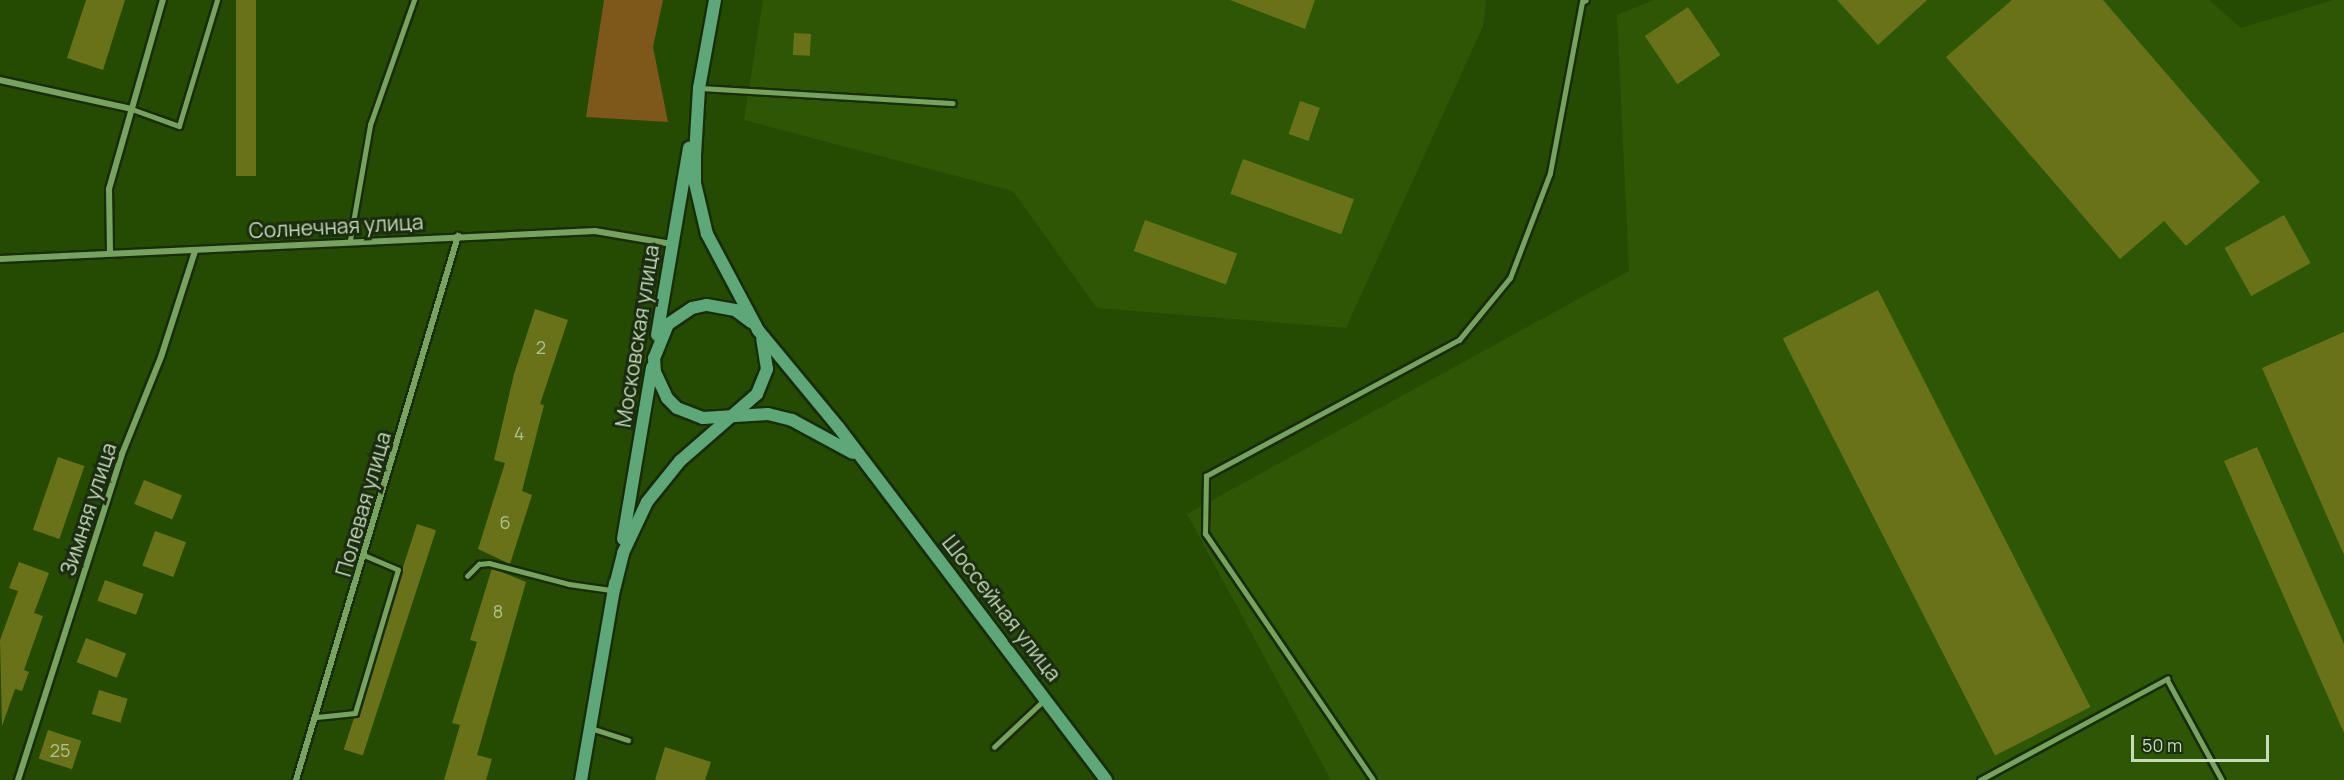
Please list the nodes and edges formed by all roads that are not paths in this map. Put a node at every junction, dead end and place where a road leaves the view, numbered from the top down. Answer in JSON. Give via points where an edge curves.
{"nodes":[{"id":1,"x":163,"y":0,"type":"edge"},
{"id":2,"x":217,"y":0,"type":"edge"},
{"id":3,"x":414,"y":0,"type":"edge"},
{"id":4,"x":715,"y":0,"type":"edge"},
{"id":5,"x":1583,"y":1,"type":"edge"},
{"id":6,"x":0,"y":80,"type":"edge"},
{"id":7,"x":699,"y":88,"type":"junction"},
{"id":8,"x":953,"y":103,"type":"dead end"},
{"id":9,"x":132,"y":109,"type":"junction"},
{"id":10,"x":458,"y":236,"type":"junction"},
{"id":11,"x":350,"y":240,"type":"junction"},
{"id":12,"x":672,"y":244,"type":"junction"},
{"id":13,"x":195,"y":251,"type":"junction"},
{"id":14,"x":110,"y":252,"type":"junction"},
{"id":15,"x":0,"y":259,"type":"edge"},
{"id":16,"x":758,"y":330,"type":"junction"},
{"id":17,"x":655,"y":351,"type":"junction"},
{"id":18,"x":730,"y":415,"type":"junction"},
{"id":19,"x":864,"y":461,"type":"junction"},
{"id":20,"x":365,"y":556,"type":"junction"},
{"id":21,"x":467,"y":576,"type":"dead end"},
{"id":22,"x":614,"y":590,"type":"junction"},
{"id":23,"x":1046,"y":698,"type":"junction"},
{"id":24,"x":317,"y":717,"type":"junction"},
{"id":25,"x":591,"y":728,"type":"junction"},
{"id":26,"x":628,"y":740,"type":"dead end"},
{"id":27,"x":994,"y":747,"type":"dead end"},
{"id":28,"x":18,"y":780,"type":"edge"},
{"id":29,"x":296,"y":780,"type":"edge"},
{"id":30,"x":581,"y":780,"type":"edge"},
{"id":31,"x":1106,"y":780,"type":"edge"},
{"id":32,"x":1372,"y":780,"type":"edge"},
{"id":33,"x":1980,"y":780,"type":"edge"},
{"id":34,"x":2222,"y":780,"type":"edge"}],
"edges":[{"from":1,"to":9,"type":"street"},
{"from":2,"to":9,"type":"lane","via":[[179,126]]},
{"from":3,"to":11,"type":"lane","via":[[370,125]]},
{"from":4,"to":7,"type":"main road","name":"Шоссейная улица"},
{"from":5,"to":32,"type":"lane","via":[[1550,173],[1510,278],[1460,340],[1206,476],[1205,534]]},
{"from":6,"to":9,"type":"street"},
{"from":7,"to":8,"type":"lane"},
{"from":7,"to":12,"type":"main road","name":"Московская улица"},
{"from":7,"to":16,"type":"main road","name":"Шоссейная улица","via":[[695,155],[699,209],[707,234]]},
{"from":9,"to":14,"type":"street","via":[[109,189]]},
{"from":10,"to":11,"type":"street","name":"Солнечная улица"},
{"from":10,"to":12,"type":"street","name":"Солнечная улица","via":[[595,231]]},
{"from":10,"to":20,"type":"street","name":"Полевая улица"},
{"from":11,"to":13,"type":"street","name":"Солнечная улица"},
{"from":12,"to":17,"type":"main road","name":"Московская улица"},
{"from":13,"to":14,"type":"street","name":"Солнечная улица"},
{"from":13,"to":28,"type":"street","name":"Зимняя улица","via":[[161,357],[122,454]]},
{"from":14,"to":15,"type":"street","name":"Солнечная улица"},
{"from":16,"to":17,"type":"main road","via":[[735,310],[720,305],[699,306],[668,324]]},
{"from":16,"to":18,"type":"main road","name":"Московская улица","via":[[767,355],[764,382],[748,404]]},
{"from":16,"to":19,"type":"main road","name":"Шоссейная улица"},
{"from":17,"to":18,"type":"main road","via":[[660,386],[677,408],[703,418]]},
{"from":17,"to":22,"type":"main road","name":"Московская улица"},
{"from":18,"to":19,"type":"main road","name":"Шоссейная улица","via":[[768,414],[792,420],[833,439]]},
{"from":18,"to":22,"type":"main road","name":"Московская улица","via":[[680,461],[647,502],[630,536]]},
{"from":19,"to":23,"type":"main road","name":"Шоссейная улица"},
{"from":20,"to":24,"type":"street","name":"Полевая улица"},
{"from":20,"to":24,"type":"lane","via":[[398,570],[355,713]]},
{"from":21,"to":22,"type":"lane","via":[[479,564],[489,563],[569,584]]},
{"from":22,"to":25,"type":"main road","name":"Московская улица"},
{"from":23,"to":27,"type":"lane"},
{"from":23,"to":31,"type":"main road","name":"Шоссейная улица"},
{"from":24,"to":29,"type":"street","name":"Полевая улица"},
{"from":25,"to":26,"type":"lane"},
{"from":25,"to":30,"type":"main road","name":"Московская улица"},
{"from":33,"to":34,"type":"lane","via":[[2167,679]]}]}
